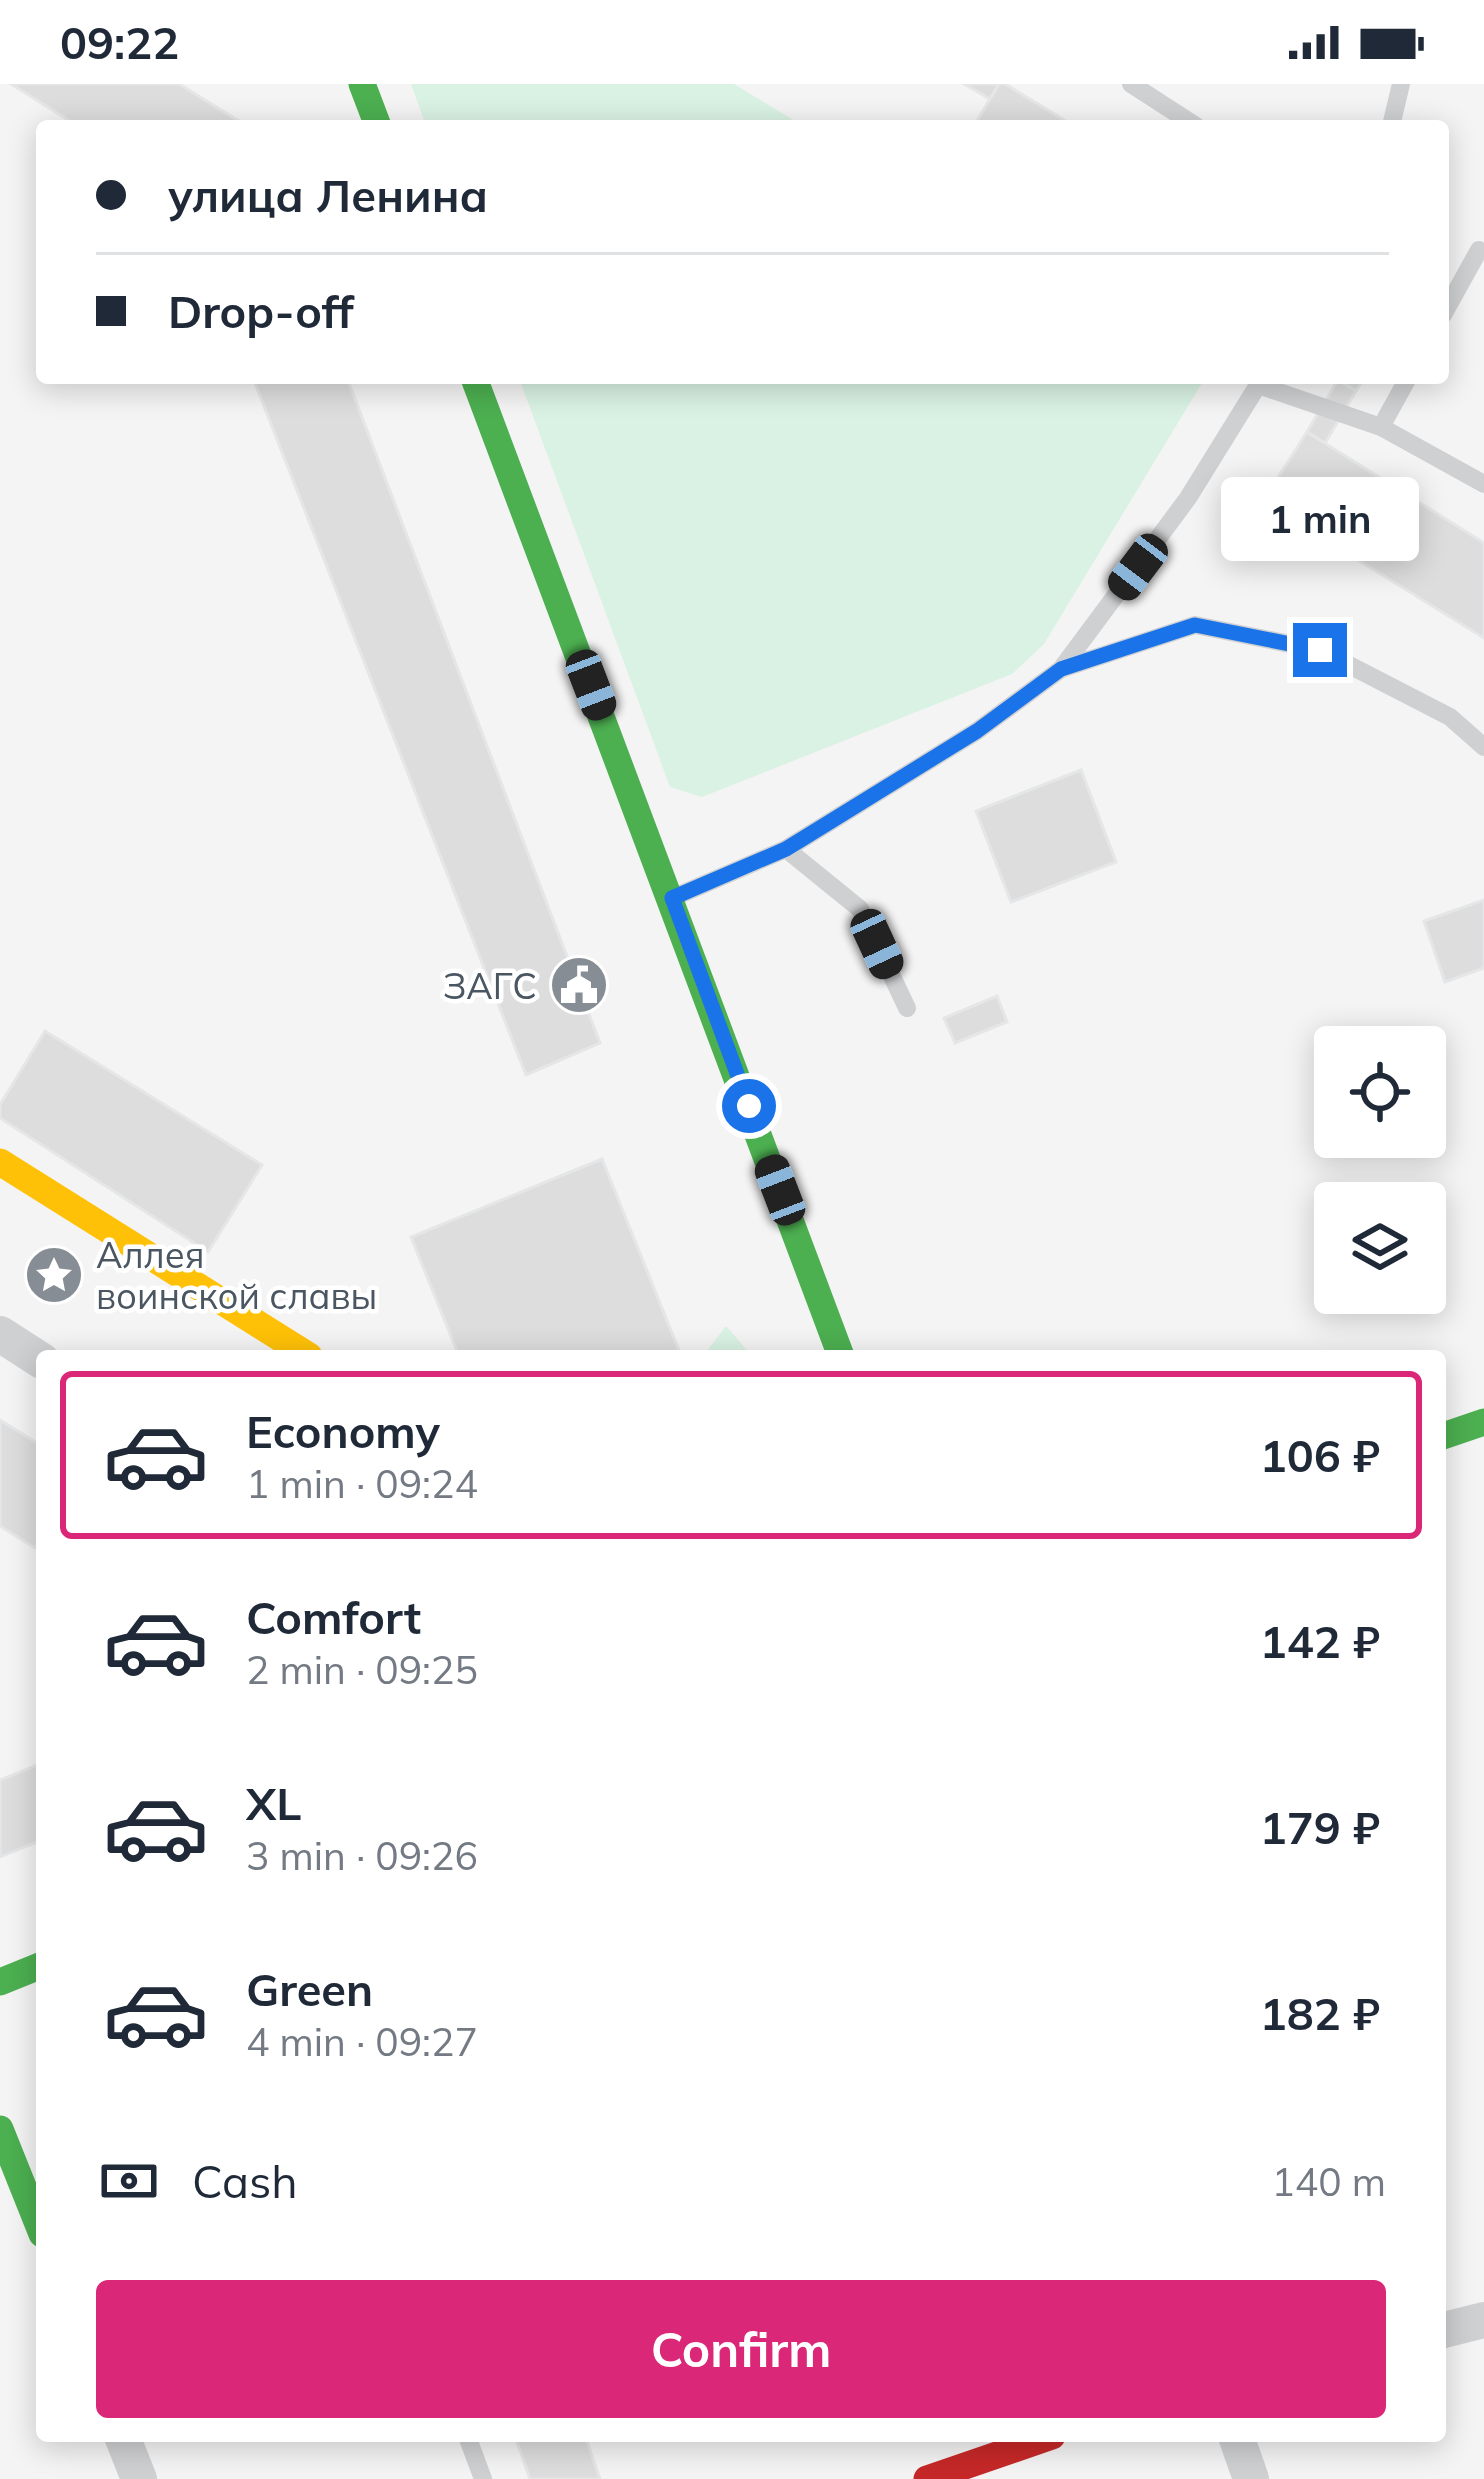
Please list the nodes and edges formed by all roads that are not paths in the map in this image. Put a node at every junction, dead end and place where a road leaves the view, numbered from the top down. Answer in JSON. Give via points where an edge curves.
{"nodes":[{"id":1,"x":362,"y":84,"type":"edge"},
{"id":2,"x":1131,"y":84,"type":"edge"},
{"id":3,"x":1401,"y":84,"type":"edge"},
{"id":4,"x":376,"y":120,"type":"edge"},
{"id":5,"x":1187,"y":120,"type":"edge"},
{"id":6,"x":1392,"y":120,"type":"edge"},
{"id":7,"x":1479,"y":250,"type":"dead end"},
{"id":8,"x":1450,"y":285,"type":"edge"},
{"id":9,"x":476,"y":384,"type":"edge"},
{"id":10,"x":1405,"y":384,"type":"edge"},
{"id":11,"x":1381,"y":427,"type":"junction"},
{"id":12,"x":1484,"y":484,"type":"edge"},
{"id":13,"x":1061,"y":669,"type":"junction"},
{"id":14,"x":1484,"y":747,"type":"edge"},
{"id":15,"x":786,"y":849,"type":"junction"},
{"id":16,"x":672,"y":898,"type":"junction"},
{"id":17,"x":907,"y":1008,"type":"dead end"},
{"id":18,"x":0,"y":1162,"type":"edge"},
{"id":19,"x":0,"y":1334,"type":"edge"},
{"id":20,"x":299,"y":1350,"type":"edge"},
{"id":21,"x":840,"y":1350,"type":"edge"},
{"id":22,"x":36,"y":1357,"type":"edge"},
{"id":23,"x":1484,"y":1422,"type":"edge"},
{"id":24,"x":1446,"y":1435,"type":"edge"},
{"id":25,"x":36,"y":1967,"type":"edge"},
{"id":26,"x":0,"y":1982,"type":"edge"},
{"id":27,"x":0,"y":2128,"type":"edge"},
{"id":28,"x":36,"y":2219,"type":"edge"},
{"id":29,"x":1484,"y":2320,"type":"edge"},
{"id":30,"x":1446,"y":2330,"type":"edge"},
{"id":31,"x":124,"y":2442,"type":"edge"},
{"id":32,"x":469,"y":2442,"type":"edge"},
{"id":33,"x":1035,"y":2442,"type":"edge"},
{"id":34,"x":1238,"y":2442,"type":"edge"},
{"id":35,"x":139,"y":2479,"type":"edge"},
{"id":36,"x":483,"y":2479,"type":"edge"},
{"id":37,"x":927,"y":2479,"type":"edge"},
{"id":38,"x":1251,"y":2479,"type":"edge"}],
"edges":[{"from":1,"to":4,"type":"main road"},
{"from":2,"to":5,"type":"lane"},
{"from":3,"to":6,"type":"lane"},
{"from":7,"to":8,"type":"lane"},
{"from":9,"to":16,"type":"main road"},
{"from":10,"to":11,"type":"lane"},
{"from":11,"to":12,"type":"lane"},
{"from":11,"to":13,"type":"lane","via":[[1258,385],[1188,498]]},
{"from":13,"to":14,"type":"lane","via":[[1195,625],[1320,650],[1450,717]]},
{"from":13,"to":15,"type":"lane"},
{"from":15,"to":16,"type":"lane"},
{"from":15,"to":17,"type":"lane","via":[[860,909]]},
{"from":16,"to":21,"type":"main road"},
{"from":18,"to":20,"type":"main road"},
{"from":19,"to":22,"type":"street"},
{"from":23,"to":24,"type":"main road"},
{"from":25,"to":26,"type":"main road"},
{"from":27,"to":28,"type":"main road"},
{"from":29,"to":30,"type":"street"},
{"from":31,"to":35,"type":"street"},
{"from":32,"to":36,"type":"lane"},
{"from":33,"to":37,"type":"main road"},
{"from":34,"to":38,"type":"street"}]}
